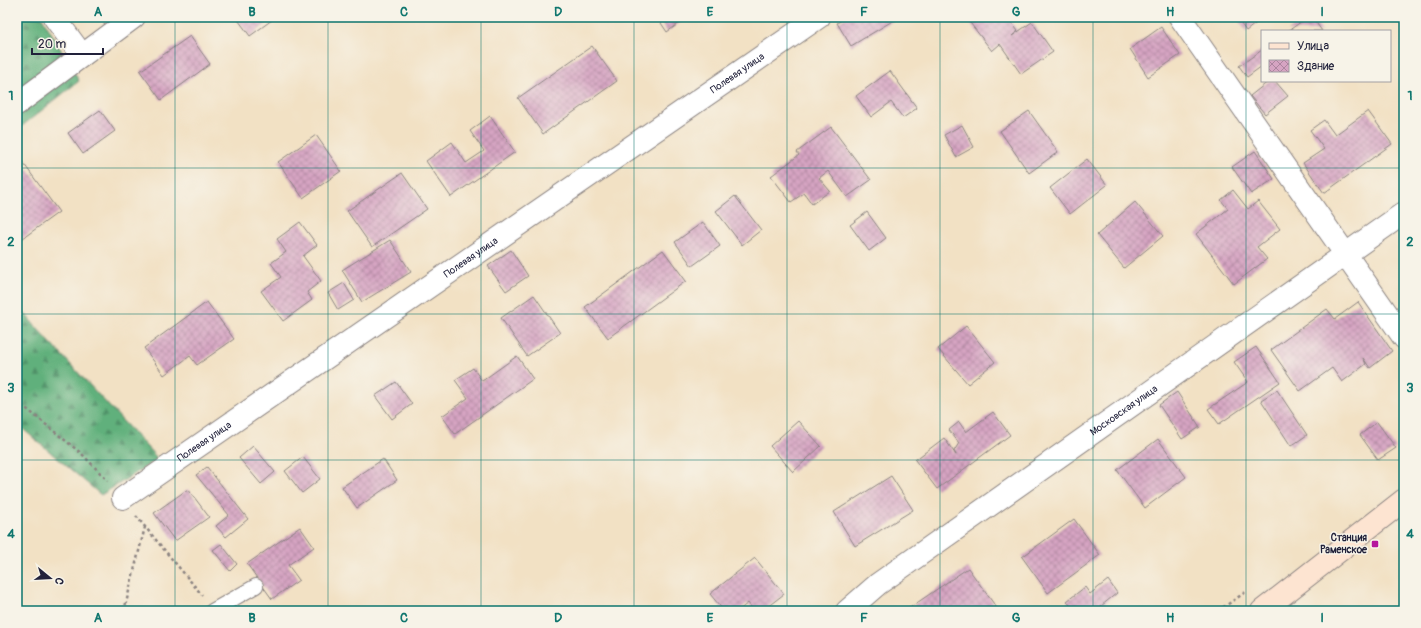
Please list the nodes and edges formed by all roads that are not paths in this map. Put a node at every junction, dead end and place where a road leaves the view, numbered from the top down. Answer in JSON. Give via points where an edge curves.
{"nodes":[{"id":1,"x":54,"y":17,"type":"edge"},
{"id":2,"x":134,"y":17,"type":"edge"},
{"id":3,"x":819,"y":17,"type":"edge"},
{"id":4,"x":1180,"y":17,"type":"edge"},
{"id":5,"x":82,"y":55,"type":"junction"},
{"id":6,"x":17,"y":104,"type":"edge"},
{"id":7,"x":1404,"y":213,"type":"edge"},
{"id":8,"x":1346,"y":254,"type":"junction"},
{"id":9,"x":1404,"y":338,"type":"edge"},
{"id":10,"x":123,"y":498,"type":"road end"},
{"id":11,"x":1404,"y":500,"type":"edge"},
{"id":12,"x":256,"y":586,"type":"dead end"},
{"id":13,"x":208,"y":606,"type":"edge"},
{"id":14,"x":847,"y":611,"type":"edge"},
{"id":15,"x":1262,"y":611,"type":"edge"}],
"edges":[{"from":1,"to":5,"type":"street"},
{"from":2,"to":5,"type":"street"},
{"from":3,"to":10,"type":"street","name":"Полевая улица"},
{"from":4,"to":8,"type":"street"},
{"from":5,"to":6,"type":"street"},
{"from":7,"to":8,"type":"street","name":"Московская улица"},
{"from":8,"to":9,"type":"street"},
{"from":8,"to":14,"type":"street","name":"Московская улица","via":[[878,584]]},
{"from":11,"to":15,"type":"street"},
{"from":12,"to":13,"type":"lane"}]}
